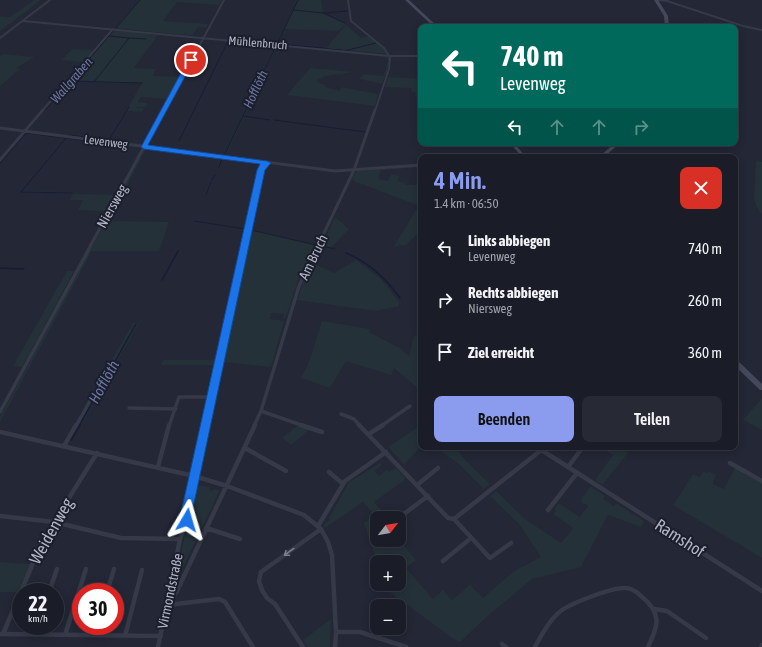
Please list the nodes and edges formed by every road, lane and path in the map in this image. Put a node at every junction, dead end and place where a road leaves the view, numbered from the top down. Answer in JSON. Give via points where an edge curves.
{"nodes":[{"id":1,"x":50,"y":0,"type":"edge"},
{"id":2,"x":224,"y":0,"type":"edge"},
{"id":3,"x":348,"y":0,"type":"edge"},
{"id":4,"x":407,"y":0,"type":"edge"},
{"id":5,"x":656,"y":0,"type":"edge"},
{"id":6,"x":23,"y":21,"type":"junction"},
{"id":7,"x":433,"y":24,"type":"edge"},
{"id":8,"x":667,"y":24,"type":"edge"},
{"id":9,"x":737,"y":24,"type":"edge"},
{"id":10,"x":738,"y":24,"type":"edge"},
{"id":11,"x":113,"y":29,"type":"junction"},
{"id":12,"x":762,"y":30,"type":"edge"},
{"id":13,"x":0,"y":38,"type":"edge"},
{"id":14,"x":203,"y":38,"type":"junction"},
{"id":15,"x":390,"y":56,"type":"junction"},
{"id":16,"x":418,"y":56,"type":"edge"},
{"id":17,"x":0,"y":128,"type":"edge"},
{"id":18,"x":24,"y":131,"type":"junction"},
{"id":19,"x":515,"y":146,"type":"edge"},
{"id":20,"x":614,"y":146,"type":"edge"},
{"id":21,"x":144,"y":147,"type":"junction"},
{"id":22,"x":521,"y":154,"type":"edge"},
{"id":23,"x":605,"y":154,"type":"edge"},
{"id":24,"x":0,"y":160,"type":"edge"},
{"id":25,"x":267,"y":163,"type":"junction"},
{"id":26,"x":418,"y":165,"type":"edge"},
{"id":27,"x":354,"y":170,"type":"junction"},
{"id":28,"x":110,"y":365,"type":"dead end"},
{"id":29,"x":738,"y":365,"type":"edge"},
{"id":30,"x":762,"y":388,"type":"edge"},
{"id":31,"x":212,"y":397,"type":"junction"},
{"id":32,"x":410,"y":406,"type":"dead end"},
{"id":33,"x":129,"y":408,"type":"dead end"},
{"id":34,"x":176,"y":409,"type":"junction"},
{"id":35,"x":261,"y":411,"type":"junction"},
{"id":36,"x":0,"y":412,"type":"edge"},
{"id":37,"x":341,"y":414,"type":"dead end"},
{"id":38,"x":0,"y":432,"type":"edge"},
{"id":39,"x":322,"y":432,"type":"dead end"},
{"id":40,"x":368,"y":434,"type":"junction"},
{"id":41,"x":64,"y":446,"type":"junction"},
{"id":42,"x":245,"y":448,"type":"junction"},
{"id":43,"x":540,"y":451,"type":"joint"},
{"id":44,"x":580,"y":451,"type":"dead end"},
{"id":45,"x":386,"y":452,"type":"junction"},
{"id":46,"x":97,"y":453,"type":"junction"},
{"id":47,"x":730,"y":463,"type":"dead end"},
{"id":48,"x":158,"y":467,"type":"junction"},
{"id":49,"x":568,"y":467,"type":"junction"},
{"id":50,"x":438,"y":468,"type":"dead end"},
{"id":51,"x":286,"y":471,"type":"dead end"},
{"id":52,"x":329,"y":472,"type":"dead end"},
{"id":53,"x":577,"y":473,"type":"junction"},
{"id":54,"x":194,"y":476,"type":"junction"},
{"id":55,"x":762,"y":481,"type":"edge"},
{"id":56,"x":343,"y":484,"type":"junction"},
{"id":57,"x":417,"y":485,"type":"junction"},
{"id":58,"x":227,"y":486,"type":"junction"},
{"id":59,"x":428,"y":496,"type":"junction"},
{"id":60,"x":548,"y":510,"type":"dead end"},
{"id":61,"x":406,"y":512,"type":"edge"},
{"id":62,"x":0,"y":516,"type":"edge"},
{"id":63,"x":454,"y":520,"type":"junction"},
{"id":64,"x":54,"y":522,"type":"junction"},
{"id":65,"x":319,"y":527,"type":"junction"},
{"id":66,"x":206,"y":528,"type":"junction"},
{"id":67,"x":471,"y":538,"type":"junction"},
{"id":68,"x":180,"y":539,"type":"junction"},
{"id":69,"x":240,"y":539,"type":"dead end"},
{"id":70,"x":511,"y":543,"type":"dead end"},
{"id":71,"x":443,"y":561,"type":"dead end"},
{"id":72,"x":57,"y":569,"type":"dead end"},
{"id":73,"x":86,"y":569,"type":"dead end"},
{"id":74,"x":114,"y":570,"type":"dead end"},
{"id":75,"x":142,"y":570,"type":"dead end"},
{"id":76,"x":52,"y":583,"type":"edge"},
{"id":77,"x":110,"y":583,"type":"edge"},
{"id":78,"x":762,"y":591,"type":"edge"},
{"id":79,"x":167,"y":605,"type":"junction"},
{"id":80,"x":654,"y":609,"type":"junction"},
{"id":81,"x":336,"y":632,"type":"junction"},
{"id":82,"x":2,"y":634,"type":"edge"},
{"id":83,"x":12,"y":634,"type":"edge"},
{"id":84,"x":65,"y":635,"type":"joint"},
{"id":85,"x":72,"y":635,"type":"edge"},
{"id":86,"x":95,"y":635,"type":"edge"},
{"id":87,"x":125,"y":636,"type":"junction"},
{"id":88,"x":161,"y":636,"type":"junction"},
{"id":89,"x":706,"y":638,"type":"dead end"},
{"id":90,"x":158,"y":647,"type":"edge"},
{"id":91,"x":253,"y":647,"type":"edge"},
{"id":92,"x":304,"y":647,"type":"edge"},
{"id":93,"x":335,"y":647,"type":"edge"},
{"id":94,"x":406,"y":647,"type":"edge"},
{"id":95,"x":535,"y":647,"type":"edge"},
{"id":96,"x":648,"y":647,"type":"edge"}],
"edges":[{"from":1,"to":6,"type":"street"},
{"from":2,"to":14,"type":"street","name":"Niersweg"},
{"from":3,"to":15,"type":"street","via":[[351,21]]},
{"from":4,"to":7,"type":"main road"},
{"from":5,"to":8,"type":"main road","via":[[666,16]]},
{"from":5,"to":9,"type":"street","via":[[667,1]]},
{"from":6,"to":11,"type":"street","name":"Mühlenbruch"},
{"from":6,"to":13,"type":"street"},
{"from":10,"to":12,"type":"street"},
{"from":11,"to":14,"type":"street","name":"Mühlenbruch"},
{"from":11,"to":18,"type":"street"},
{"from":14,"to":15,"type":"street","name":"Mühlenbruch"},
{"from":14,"to":21,"type":"street","name":"Niersweg"},
{"from":15,"to":16,"type":"street","name":"Mühlenbruch"},
{"from":15,"to":27,"type":"street","name":"Am Bruch","via":[[387,76]]},
{"from":17,"to":18,"type":"street","name":"Levenweg"},
{"from":18,"to":21,"type":"street","name":"Levenweg"},
{"from":18,"to":24,"type":"street"},
{"from":19,"to":22,"type":"main road"},
{"from":20,"to":23,"type":"main road"},
{"from":21,"to":25,"type":"street","name":"Levenweg"},
{"from":21,"to":36,"type":"street","name":"Niersweg"},
{"from":25,"to":27,"type":"street","name":"Levenweg"},
{"from":25,"to":31,"type":"street","name":"Virmondstraße","via":[[261,170]]},
{"from":26,"to":27,"type":"street"},
{"from":27,"to":35,"type":"street","name":"Am Bruch","via":[[300,283]]},
{"from":28,"to":41,"type":"street"},
{"from":29,"to":30,"type":"main road"},
{"from":31,"to":34,"type":"street","via":[[179,398]]},
{"from":31,"to":54,"type":"street","name":"Virmondstraße"},
{"from":32,"to":40,"type":"street"},
{"from":33,"to":34,"type":"street"},
{"from":34,"to":48,"type":"street"},
{"from":35,"to":39,"type":"street"},
{"from":35,"to":42,"type":"street","name":"Am Bruch"},
{"from":37,"to":40,"type":"street","via":[[354,419]]},
{"from":38,"to":41,"type":"street"},
{"from":40,"to":45,"type":"street"},
{"from":41,"to":46,"type":"street"},
{"from":42,"to":51,"type":"street"},
{"from":42,"to":58,"type":"street","name":"Am Bruch"},
{"from":43,"to":49,"type":"street","name":"Ramshof"},
{"from":43,"to":63,"type":"street"},
{"from":44,"to":49,"type":"street"},
{"from":45,"to":56,"type":"street"},
{"from":45,"to":57,"type":"street"},
{"from":46,"to":48,"type":"street"},
{"from":46,"to":64,"type":"street","name":"Weidenweg"},
{"from":47,"to":55,"type":"street"},
{"from":48,"to":54,"type":"street"},
{"from":49,"to":53,"type":"street","name":"Ramshof"},
{"from":50,"to":57,"type":"street"},
{"from":52,"to":56,"type":"street"},
{"from":53,"to":60,"type":"street"},
{"from":53,"to":78,"type":"street","name":"Ramshof"},
{"from":54,"to":58,"type":"street"},
{"from":54,"to":68,"type":"street","name":"Virmondstraße","via":[[187,508],[187,522]]},
{"from":56,"to":65,"type":"street"},
{"from":57,"to":59,"type":"street"},
{"from":58,"to":65,"type":"street","via":[[300,513]]},
{"from":58,"to":66,"type":"street","name":"Am Bruch"},
{"from":59,"to":61,"type":"street"},
{"from":59,"to":63,"type":"street","via":[[448,518]]},
{"from":62,"to":64,"type":"street"},
{"from":63,"to":67,"type":"street"},
{"from":64,"to":68,"type":"street","via":[[113,537]]},
{"from":64,"to":82,"type":"street","name":"Weidenweg"},
{"from":65,"to":81,"type":"street","via":[[332,555]]},
{"from":65,"to":92,"type":"street","one_way":true,"via":[[258,577],[259,586],[275,604]]},
{"from":66,"to":69,"type":"street"},
{"from":66,"to":79,"type":"street","name":"Am Bruch","via":[[177,591]]},
{"from":67,"to":70,"type":"street","via":[[490,558]]},
{"from":67,"to":71,"type":"street"},
{"from":68,"to":79,"type":"street","name":"Virmondstraße"},
{"from":72,"to":76,"type":"street"},
{"from":73,"to":84,"type":"street"},
{"from":74,"to":77,"type":"street"},
{"from":75,"to":87,"type":"street"},
{"from":79,"to":88,"type":"street","name":"Virmondstraße"},
{"from":79,"to":91,"type":"street","via":[[218,600],[226,602]]},
{"from":80,"to":89,"type":"street","via":[[667,611]]},
{"from":80,"to":95,"type":"street","via":[[642,596],[628,588],[619,589],[561,611]]},
{"from":80,"to":96,"type":"street","via":[[657,624]]},
{"from":81,"to":93,"type":"street"},
{"from":81,"to":94,"type":"street","via":[[360,632]]},
{"from":82,"to":83,"type":"street"},
{"from":84,"to":85,"type":"street"},
{"from":86,"to":87,"type":"street"},
{"from":87,"to":88,"type":"street"},
{"from":88,"to":90,"type":"street","name":"Virmondstraße"}]}
